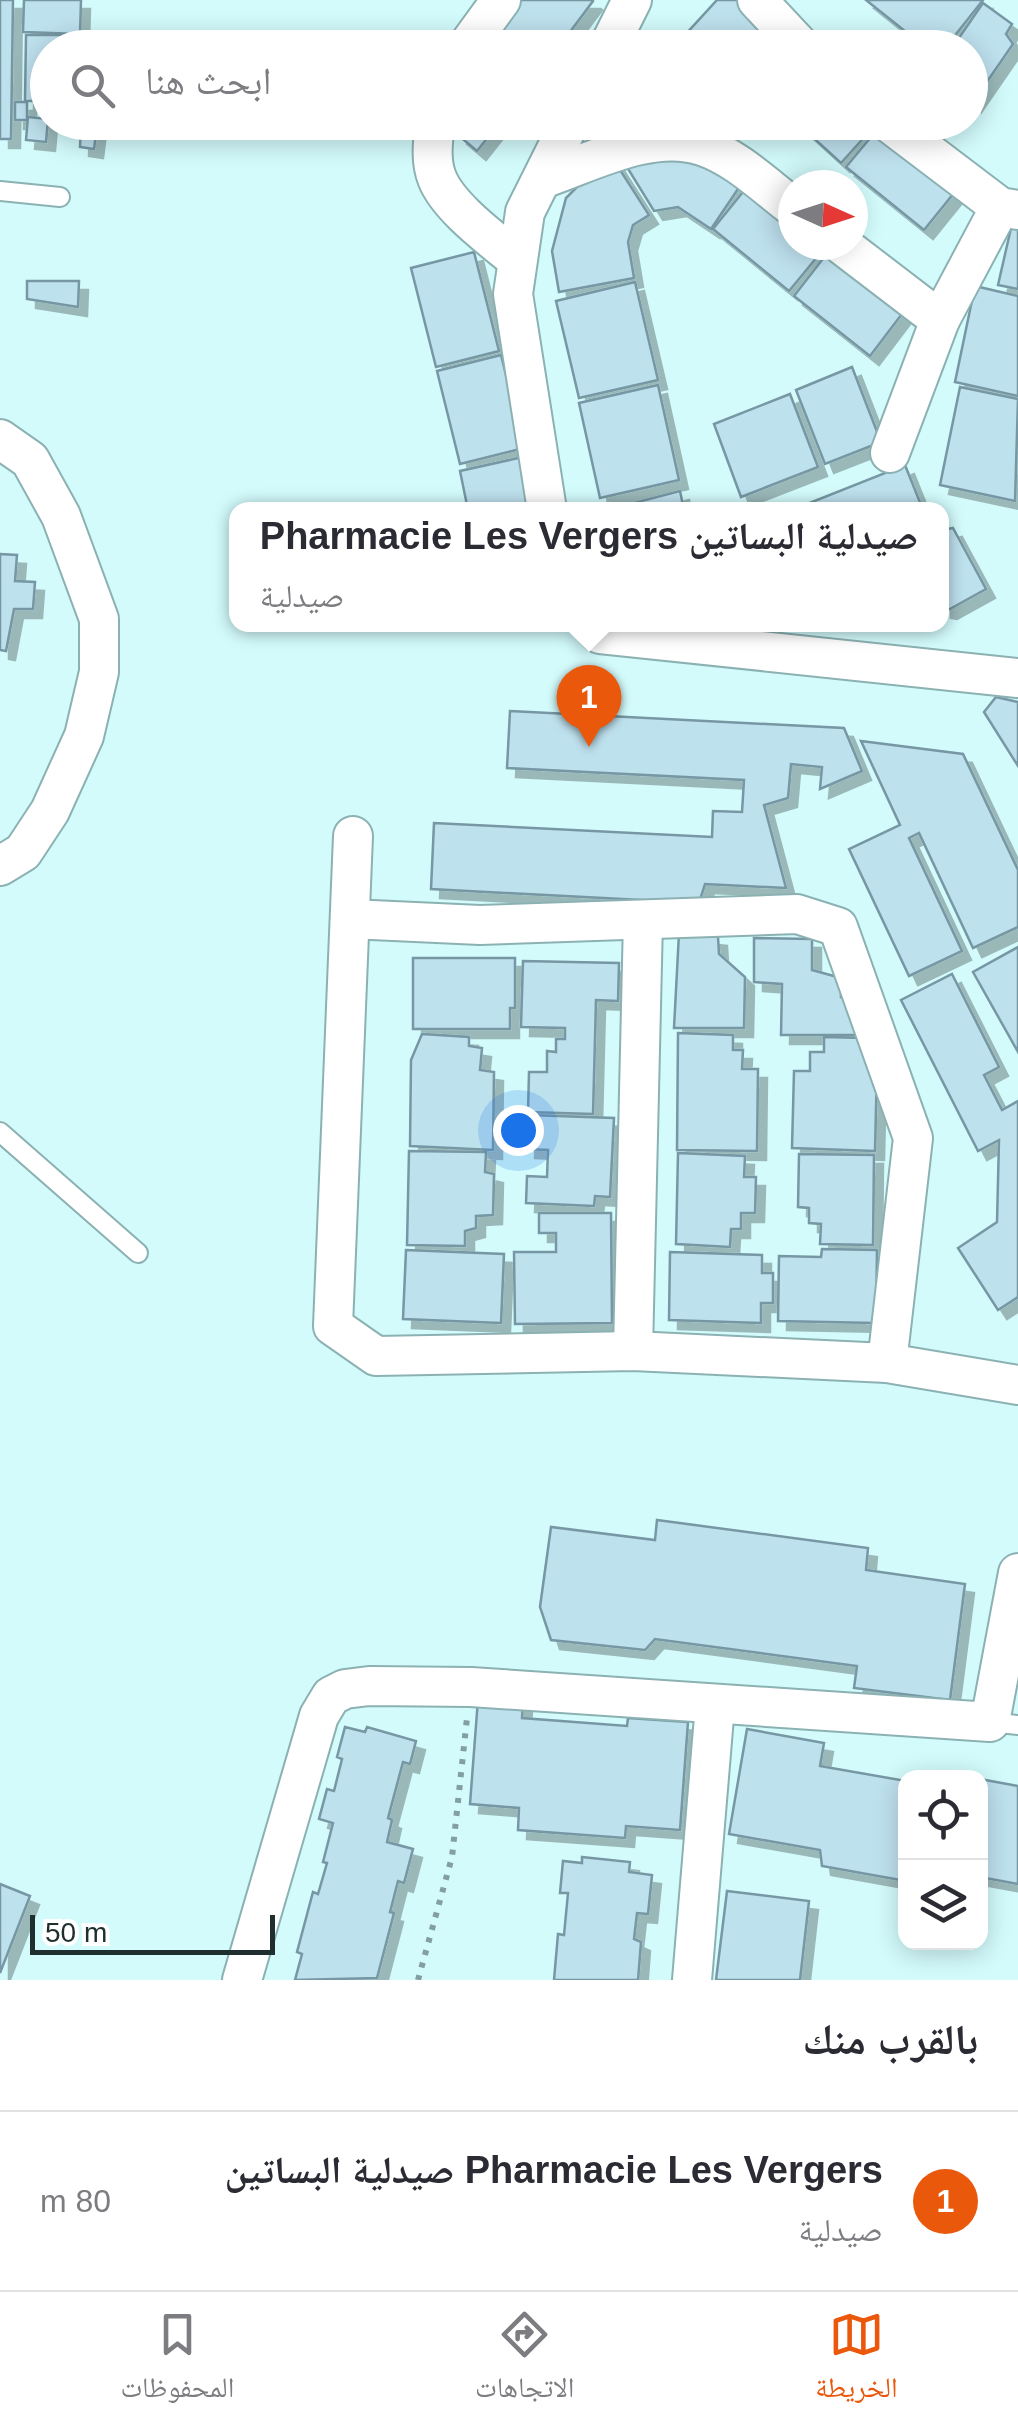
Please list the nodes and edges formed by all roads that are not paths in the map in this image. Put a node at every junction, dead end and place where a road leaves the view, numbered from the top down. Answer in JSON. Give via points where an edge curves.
{"nodes":[{"id":1,"x":501,"y":0,"type":"edge"},
{"id":2,"x":632,"y":0,"type":"edge"},
{"id":3,"x":761,"y":1,"type":"edge"},
{"id":4,"x":479,"y":30,"type":"edge"},
{"id":5,"x":617,"y":30,"type":"edge"},
{"id":6,"x":786,"y":30,"type":"edge"},
{"id":7,"x":433,"y":140,"type":"edge"},
{"id":8,"x":561,"y":140,"type":"edge"},
{"id":9,"x":913,"y":140,"type":"edge"},
{"id":10,"x":542,"y":178,"type":"junction"},
{"id":11,"x":0,"y":191,"type":"edge"},
{"id":12,"x":778,"y":196,"type":"edge"},
{"id":13,"x":60,"y":197,"type":"dead end"},
{"id":14,"x":1009,"y":208,"type":"edge"},
{"id":15,"x":516,"y":259,"type":"junction"},
{"id":16,"x":862,"y":260,"type":"edge"},
{"id":17,"x":940,"y":320,"type":"junction"},
{"id":18,"x":0,"y":439,"type":"edge"},
{"id":19,"x":890,"y":453,"type":"dead end"},
{"id":20,"x":546,"y":502,"type":"edge"},
{"id":21,"x":598,"y":632,"type":"edge"},
{"id":22,"x":1018,"y":678,"type":"edge"},
{"id":23,"x":353,"y":836,"type":"dead end"},
{"id":24,"x":0,"y":866,"type":"edge"},
{"id":25,"x":350,"y":918,"type":"junction"},
{"id":26,"x":644,"y":920,"type":"junction"},
{"id":27,"x":0,"y":1132,"type":"edge"},
{"id":28,"x":138,"y":1252,"type":"dead end"},
{"id":29,"x":633,"y":1351,"type":"junction"},
{"id":30,"x":887,"y":1363,"type":"junction"},
{"id":31,"x":1018,"y":1385,"type":"edge"},
{"id":32,"x":1018,"y":1573,"type":"edge"},
{"id":33,"x":714,"y":1706,"type":"junction"},
{"id":34,"x":1004,"y":1724,"type":"edge"},
{"id":35,"x":242,"y":1980,"type":"edge"},
{"id":36,"x":692,"y":1980,"type":"edge"}],
"edges":[{"from":1,"to":4,"type":"street"},
{"from":2,"to":5,"type":"street"},
{"from":3,"to":6,"type":"street"},
{"from":7,"to":15,"type":"street","via":[[437,180]]},
{"from":8,"to":10,"type":"street"},
{"from":9,"to":14,"type":"street"},
{"from":10,"to":12,"type":"street","via":[[650,142],[700,145]]},
{"from":10,"to":15,"type":"street","via":[[524,212]]},
{"from":11,"to":13,"type":"lane"},
{"from":14,"to":17,"type":"street"},
{"from":15,"to":20,"type":"street","via":[[517,336]]},
{"from":16,"to":17,"type":"street"},
{"from":17,"to":19,"type":"street"},
{"from":18,"to":24,"type":"street","via":[[30,460],[54,502],[99,618],[98,672],[84,736],[50,811],[23,852]]},
{"from":21,"to":22,"type":"street"},
{"from":23,"to":25,"type":"street"},
{"from":25,"to":26,"type":"street","via":[[480,925]]},
{"from":25,"to":29,"type":"street","via":[[333,1326],[376,1356]]},
{"from":26,"to":29,"type":"street"},
{"from":26,"to":30,"type":"street","via":[[797,914],[838,927],[913,1138]]},
{"from":27,"to":28,"type":"lane"},
{"from":29,"to":30,"type":"street"},
{"from":30,"to":31,"type":"street"},
{"from":32,"to":34,"type":"street"},
{"from":33,"to":34,"type":"street"},
{"from":33,"to":35,"type":"street","via":[[471,1687],[369,1686],[331,1696],[319,1716]]},
{"from":33,"to":36,"type":"street"}]}
